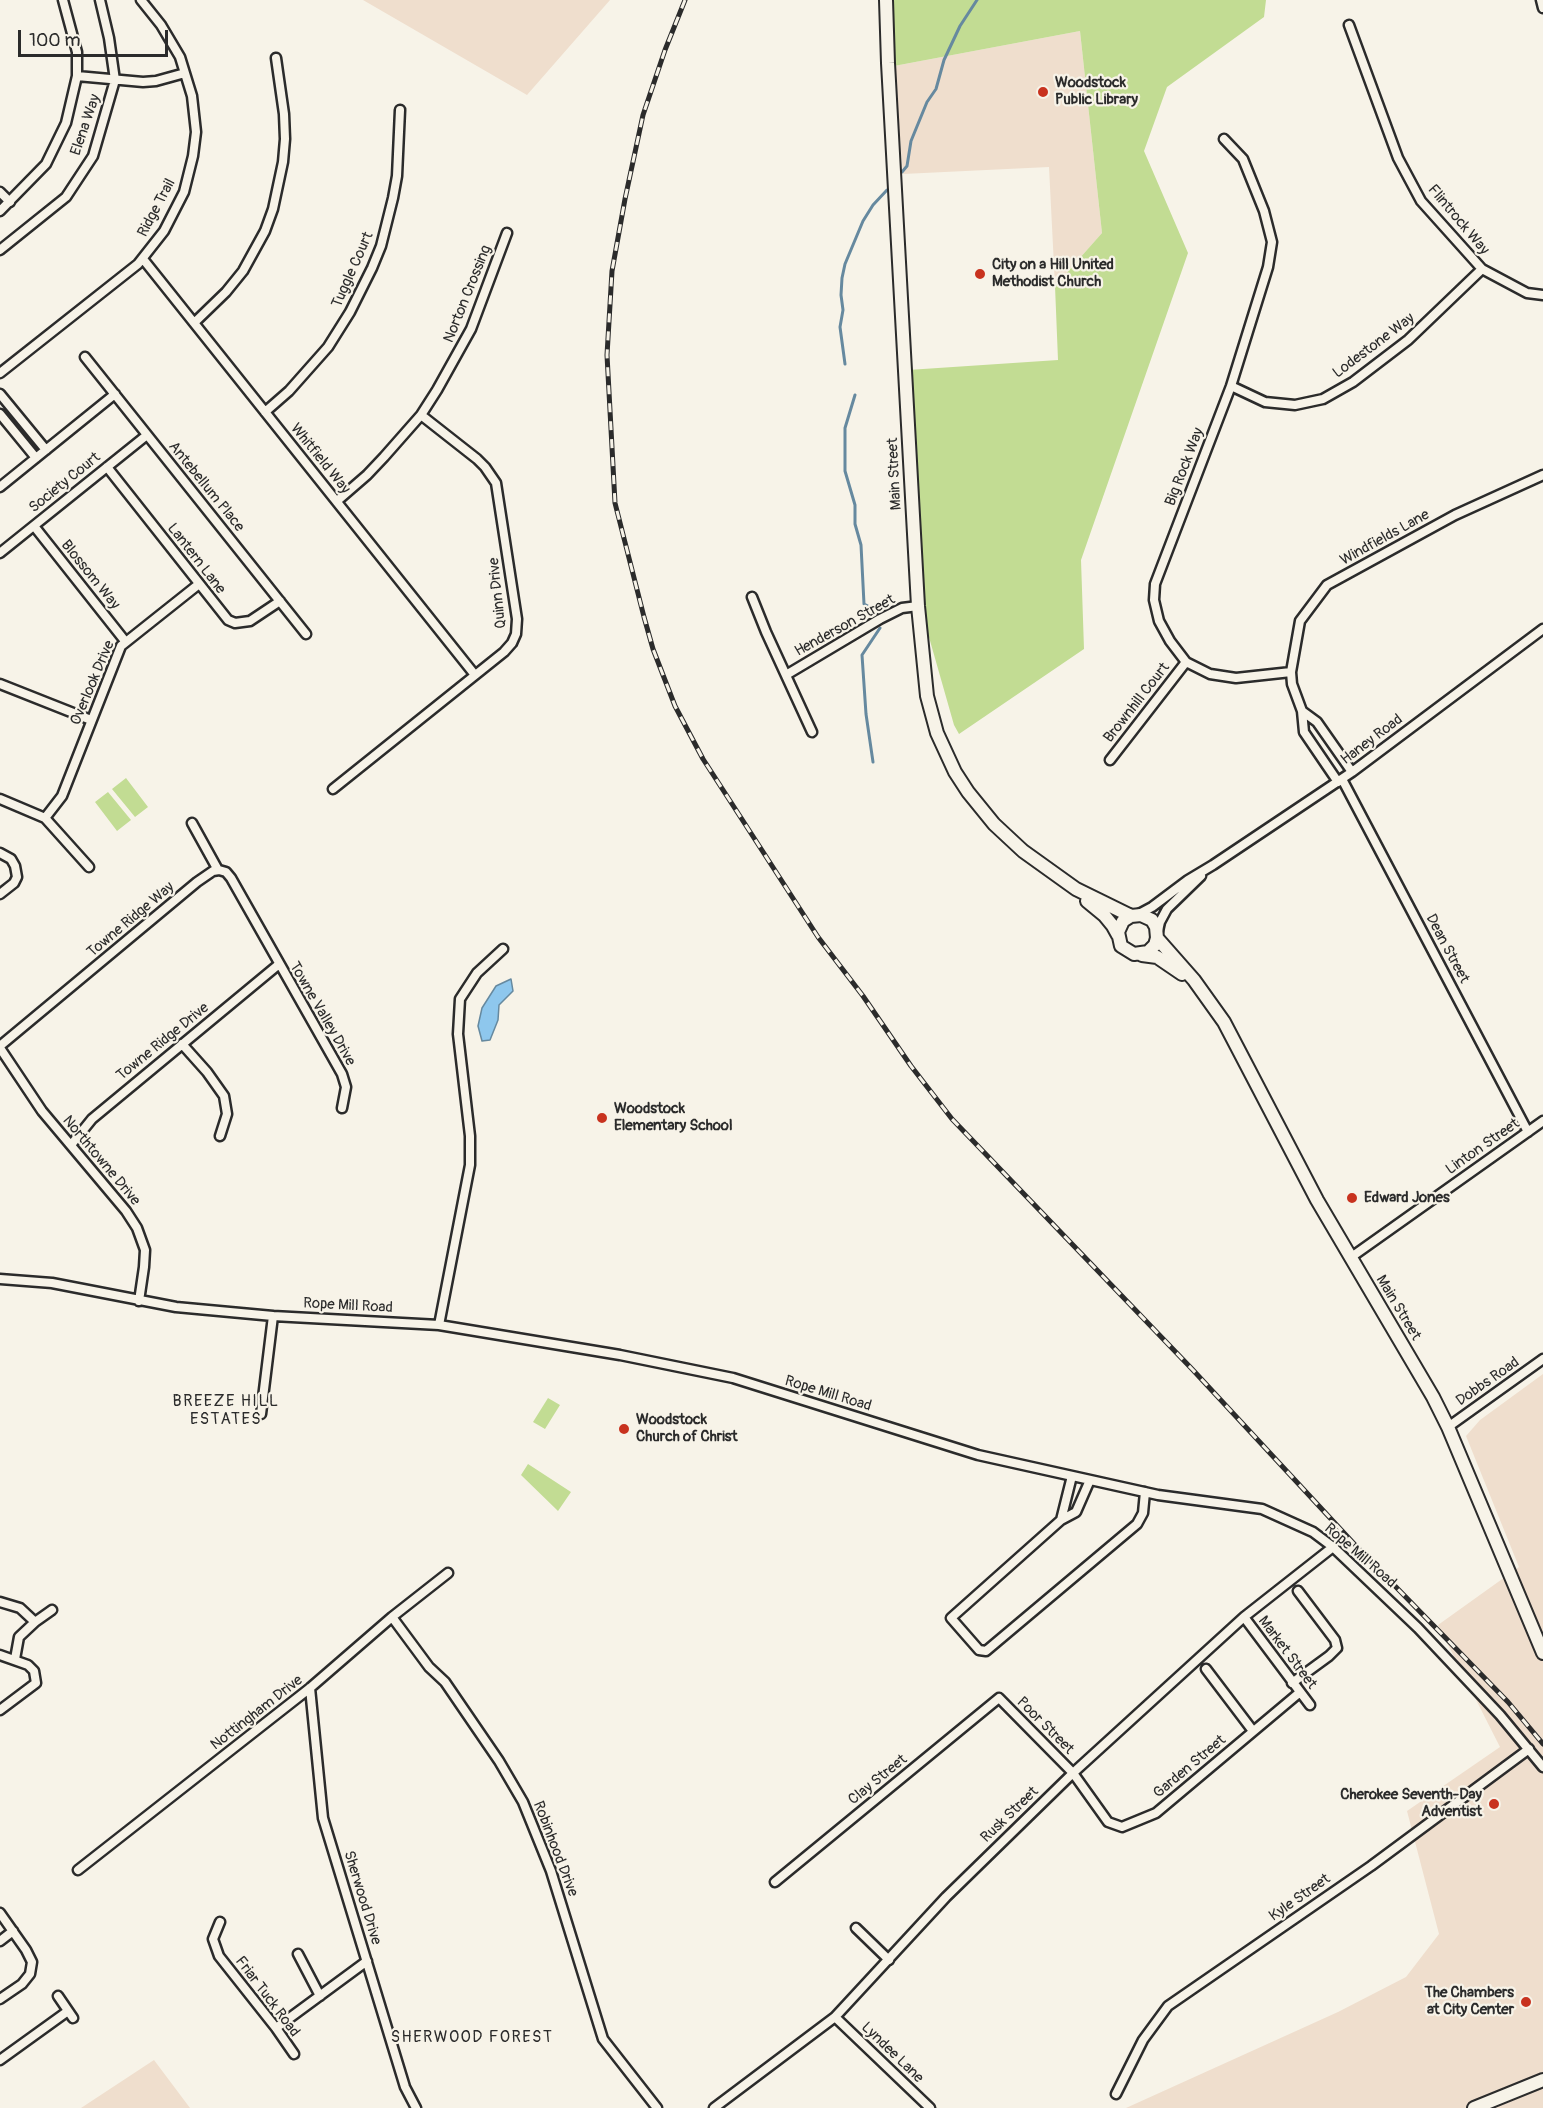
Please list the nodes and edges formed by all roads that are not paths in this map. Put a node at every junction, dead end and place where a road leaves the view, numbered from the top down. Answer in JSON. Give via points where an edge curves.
{"nodes":[{"id":1,"x":63,"y":0,"type":"edge"},
{"id":2,"x":100,"y":0,"type":"edge"},
{"id":3,"x":141,"y":0,"type":"edge"},
{"id":4,"x":886,"y":0,"type":"edge"},
{"id":5,"x":1541,"y":0,"type":"edge"},
{"id":6,"x":1543,"y":8,"type":"edge"},
{"id":7,"x":1349,"y":26,"type":"dead end"},
{"id":8,"x":276,"y":58,"type":"dead end"},
{"id":9,"x":186,"y":73,"type":"junction"},
{"id":10,"x":76,"y":76,"type":"junction"},
{"id":11,"x":115,"y":80,"type":"junction"},
{"id":12,"x":400,"y":110,"type":"dead end"},
{"id":13,"x":1224,"y":139,"type":"dead end"},
{"id":14,"x":0,"y":192,"type":"edge"},
{"id":15,"x":10,"y":202,"type":"junction"},
{"id":16,"x":0,"y":211,"type":"edge"},
{"id":17,"x":507,"y":233,"type":"dead end"},
{"id":18,"x":0,"y":250,"type":"edge"},
{"id":19,"x":143,"y":259,"type":"junction"},
{"id":20,"x":1482,"y":268,"type":"junction"},
{"id":21,"x":1543,"y":295,"type":"edge"},
{"id":22,"x":194,"y":323,"type":"junction"},
{"id":23,"x":85,"y":357,"type":"dead end"},
{"id":24,"x":0,"y":373,"type":"edge"},
{"id":25,"x":1231,"y":386,"type":"junction"},
{"id":26,"x":0,"y":394,"type":"edge"},
{"id":27,"x":115,"y":394,"type":"junction"},
{"id":28,"x":265,"y":412,"type":"junction"},
{"id":29,"x":0,"y":414,"type":"edge"},
{"id":30,"x":421,"y":415,"type":"junction"},
{"id":31,"x":147,"y":435,"type":"junction"},
{"id":32,"x":46,"y":450,"type":"junction"},
{"id":33,"x":36,"y":458,"type":"junction"},
{"id":34,"x":107,"y":467,"type":"junction"},
{"id":35,"x":1543,"y":475,"type":"edge"},
{"id":36,"x":0,"y":487,"type":"edge"},
{"id":37,"x":337,"y":501,"type":"junction"},
{"id":38,"x":34,"y":526,"type":"junction"},
{"id":39,"x":0,"y":553,"type":"edge"},
{"id":40,"x":199,"y":584,"type":"junction"},
{"id":41,"x":752,"y":597,"type":"dead end"},
{"id":42,"x":280,"y":601,"type":"junction"},
{"id":43,"x":918,"y":606,"type":"junction"},
{"id":44,"x":1543,"y":629,"type":"edge"},
{"id":45,"x":306,"y":634,"type":"dead end"},
{"id":46,"x":125,"y":640,"type":"junction"},
{"id":47,"x":1186,"y":662,"type":"junction"},
{"id":48,"x":1291,"y":672,"type":"junction"},
{"id":49,"x":475,"y":675,"type":"junction"},
{"id":50,"x":786,"y":675,"type":"junction"},
{"id":51,"x":0,"y":684,"type":"edge"},
{"id":52,"x":1302,"y":711,"type":"junction"},
{"id":53,"x":91,"y":720,"type":"junction"},
{"id":54,"x":812,"y":732,"type":"dead end"},
{"id":55,"x":1110,"y":760,"type":"dead end"},
{"id":56,"x":1352,"y":772,"type":"junction"},
{"id":57,"x":1340,"y":781,"type":"junction"},
{"id":58,"x":333,"y":789,"type":"dead end"},
{"id":59,"x":0,"y":799,"type":"edge"},
{"id":60,"x":45,"y":818,"type":"junction"},
{"id":61,"x":192,"y":823,"type":"dead end"},
{"id":62,"x":0,"y":853,"type":"edge"},
{"id":63,"x":1213,"y":865,"type":"junction"},
{"id":64,"x":89,"y":867,"type":"dead end"},
{"id":65,"x":218,"y":870,"type":"junction"},
{"id":66,"x":1076,"y":889,"type":"junction"},
{"id":67,"x":0,"y":894,"type":"edge"},
{"id":68,"x":1134,"y":915,"type":"junction"},
{"id":69,"x":1118,"y":935,"type":"junction"},
{"id":70,"x":1157,"y":935,"type":"junction"},
{"id":71,"x":503,"y":949,"type":"dead end"},
{"id":72,"x":1137,"y":955,"type":"junction"},
{"id":73,"x":278,"y":965,"type":"junction"},
{"id":74,"x":1199,"y":989,"type":"junction"},
{"id":75,"x":182,"y":1044,"type":"junction"},
{"id":76,"x":0,"y":1047,"type":"edge"},
{"id":77,"x":342,"y":1108,"type":"dead end"},
{"id":78,"x":42,"y":1111,"type":"joint"},
{"id":79,"x":1543,"y":1121,"type":"edge"},
{"id":80,"x":1528,"y":1132,"type":"junction"},
{"id":81,"x":220,"y":1136,"type":"dead end"},
{"id":82,"x":71,"y":1145,"type":"junction"},
{"id":83,"x":1350,"y":1258,"type":"junction"},
{"id":84,"x":0,"y":1279,"type":"edge"},
{"id":85,"x":139,"y":1301,"type":"junction"},
{"id":86,"x":273,"y":1316,"type":"junction"},
{"id":87,"x":440,"y":1324,"type":"junction"},
{"id":88,"x":1543,"y":1359,"type":"edge"},
{"id":89,"x":261,"y":1414,"type":"dead end"},
{"id":90,"x":1448,"y":1427,"type":"junction"},
{"id":91,"x":1072,"y":1476,"type":"junction"},
{"id":92,"x":1090,"y":1480,"type":"junction"},
{"id":93,"x":1145,"y":1492,"type":"junction"},
{"id":94,"x":1061,"y":1520,"type":"junction"},
{"id":95,"x":1333,"y":1547,"type":"junction"},
{"id":96,"x":448,"y":1573,"type":"dead end"},
{"id":97,"x":1298,"y":1591,"type":"dead end"},
{"id":98,"x":0,"y":1602,"type":"edge"},
{"id":99,"x":52,"y":1610,"type":"dead end"},
{"id":100,"x":392,"y":1617,"type":"junction"},
{"id":101,"x":1244,"y":1617,"type":"junction"},
{"id":102,"x":35,"y":1622,"type":"junction"},
{"id":103,"x":1543,"y":1653,"type":"edge"},
{"id":104,"x":0,"y":1655,"type":"edge"},
{"id":105,"x":15,"y":1659,"type":"junction"},
{"id":106,"x":1206,"y":1669,"type":"dead end"},
{"id":107,"x":1292,"y":1683,"type":"junction"},
{"id":108,"x":310,"y":1689,"type":"junction"},
{"id":109,"x":1299,"y":1693,"type":"junction"},
{"id":110,"x":999,"y":1698,"type":"joint"},
{"id":111,"x":1310,"y":1705,"type":"dead end"},
{"id":112,"x":0,"y":1710,"type":"edge"},
{"id":113,"x":1253,"y":1731,"type":"junction"},
{"id":114,"x":1529,"y":1749,"type":"junction"},
{"id":115,"x":1543,"y":1767,"type":"edge"},
{"id":116,"x":1072,"y":1773,"type":"junction"},
{"id":117,"x":78,"y":1870,"type":"dead end"},
{"id":118,"x":775,"y":1882,"type":"dead end"},
{"id":119,"x":0,"y":1913,"type":"edge"},
{"id":120,"x":220,"y":1922,"type":"dead end"},
{"id":121,"x":856,"y":1928,"type":"dead end"},
{"id":122,"x":13,"y":1931,"type":"junction"},
{"id":123,"x":0,"y":1941,"type":"edge"},
{"id":124,"x":298,"y":1954,"type":"dead end"},
{"id":125,"x":888,"y":1960,"type":"junction"},
{"id":126,"x":367,"y":1961,"type":"junction"},
{"id":127,"x":58,"y":1996,"type":"dead end"},
{"id":128,"x":320,"y":1996,"type":"junction"},
{"id":129,"x":0,"y":1999,"type":"edge"},
{"id":130,"x":835,"y":2017,"type":"junction"},
{"id":131,"x":276,"y":2028,"type":"junction"},
{"id":132,"x":294,"y":2054,"type":"dead end"},
{"id":133,"x":0,"y":2060,"type":"edge"},
{"id":134,"x":1543,"y":2080,"type":"edge"},
{"id":135,"x":1116,"y":2094,"type":"dead end"},
{"id":136,"x":416,"y":2108,"type":"edge"},
{"id":137,"x":657,"y":2108,"type":"edge"},
{"id":138,"x":714,"y":2108,"type":"edge"},
{"id":139,"x":930,"y":2108,"type":"edge"},
{"id":140,"x":1474,"y":2108,"type":"edge"}],
"edges":[{"from":1,"to":10,"type":"street","name":"Elena Way","via":[[77,52]]},
{"from":2,"to":11,"type":"street","name":"Elena Way"},
{"from":3,"to":9,"type":"street","name":"Ridge Trail","via":[[170,40]]},
{"from":4,"to":43,"type":"main road","name":"Main Street"},
{"from":5,"to":6,"type":"street"},
{"from":7,"to":20,"type":"street","name":"Flintrock Way","via":[[1398,158],[1421,201]]},
{"from":8,"to":22,"type":"street","via":[[285,139],[273,209],[243,271]]},
{"from":9,"to":11,"type":"street","name":"Elena Way","via":[[156,81]]},
{"from":9,"to":19,"type":"street","name":"Ridge Trail","via":[[196,132],[189,177],[164,231]]},
{"from":10,"to":11,"type":"street","name":"Elena Way"},
{"from":10,"to":15,"type":"street","name":"Elena Way","via":[[66,123],[46,164]]},
{"from":11,"to":18,"type":"street","name":"Elena Way","via":[[93,156],[66,197]]},
{"from":12,"to":28,"type":"street","name":"Tuggle Court","via":[[397,176],[372,268],[328,347]]},
{"from":13,"to":25,"type":"street","name":"Big Rock Way","via":[[1243,159],[1272,242]]},
{"from":14,"to":15,"type":"street"},
{"from":15,"to":16,"type":"street","name":"Elena Way"},
{"from":17,"to":30,"type":"street","name":"Norton Crossing","via":[[471,329]]},
{"from":19,"to":22,"type":"street","name":"Whitfield Way"},
{"from":19,"to":24,"type":"street","name":"Ridge Trail"},
{"from":20,"to":21,"type":"street","name":"Flintrock Way","via":[[1527,292]]},
{"from":20,"to":25,"type":"street","name":"Lodestone Way","via":[[1408,340],[1353,382],[1323,399],[1295,405],[1265,402]]},
{"from":22,"to":28,"type":"street","name":"Whitfield Way"},
{"from":23,"to":27,"type":"street","name":"Antebellum Place"},
{"from":25,"to":47,"type":"street","name":"Big Rock Way","via":[[1155,584],[1159,621]]},
{"from":26,"to":32,"type":"street"},
{"from":27,"to":31,"type":"street","name":"Antebellum Place"},
{"from":27,"to":32,"type":"street"},
{"from":28,"to":37,"type":"street","name":"Whitfield Way"},
{"from":29,"to":33,"type":"street"},
{"from":30,"to":37,"type":"street","name":"Norton Crossing","via":[[367,475]]},
{"from":30,"to":49,"type":"street","name":"Quinn Drive","via":[[485,467],[496,483],[516,634],[504,652]]},
{"from":31,"to":34,"type":"street","name":"Society Court"},
{"from":31,"to":42,"type":"street","name":"Antebellum Place"},
{"from":32,"to":33,"type":"street"},
{"from":33,"to":36,"type":"street"},
{"from":34,"to":38,"type":"street","name":"Society Court"},
{"from":34,"to":40,"type":"street","name":"Lantern Lane"},
{"from":35,"to":48,"type":"street","name":"Windfields Lane","via":[[1455,515],[1327,585],[1300,621]]},
{"from":37,"to":49,"type":"street","name":"Whitfield Way"},
{"from":38,"to":39,"type":"street","name":"Society Court"},
{"from":38,"to":46,"type":"street","name":"Blossom Way"},
{"from":40,"to":42,"type":"street","name":"Lantern Lane","via":[[223,615],[235,623],[259,617]]},
{"from":40,"to":46,"type":"street","name":"Overlook Drive"},
{"from":41,"to":50,"type":"street"},
{"from":42,"to":45,"type":"street","name":"Antebellum Place"},
{"from":43,"to":50,"type":"street","name":"Henderson Street","via":[[902,608],[880,619]]},
{"from":43,"to":66,"type":"main road","name":"Main Street","via":[[927,696],[937,733],[955,772],[982,811],[1007,837]]},
{"from":44,"to":56,"type":"street","name":"Haney Road"},
{"from":46,"to":53,"type":"street","name":"Overlook Drive"},
{"from":47,"to":48,"type":"street","name":"Big Rock Way","via":[[1210,674],[1236,678]]},
{"from":47,"to":55,"type":"street","name":"Brownhill Court"},
{"from":48,"to":52,"type":"street"},
{"from":49,"to":58,"type":"street","name":"Quinn Drive"},
{"from":50,"to":54,"type":"street"},
{"from":51,"to":53,"type":"street"},
{"from":52,"to":56,"type":"street","via":[[1317,722]]},
{"from":52,"to":57,"type":"street","via":[[1304,732]]},
{"from":53,"to":60,"type":"street","name":"Overlook Drive","via":[[62,796]]},
{"from":56,"to":57,"type":"street","name":"Haney Road"},
{"from":57,"to":63,"type":"street","name":"Haney Road"},
{"from":57,"to":80,"type":"street","name":"Dean Street"},
{"from":59,"to":60,"type":"street"},
{"from":60,"to":64,"type":"street"},
{"from":61,"to":65,"type":"street"},
{"from":62,"to":67,"type":"street","via":[[11,859],[17,877]]},
{"from":63,"to":68,"type":"street","name":"Haney Road"},
{"from":63,"to":70,"type":"street","name":"Haney Road","via":[[1167,909]]},
{"from":65,"to":73,"type":"street","name":"Towne Valley Drive","via":[[231,878]]},
{"from":65,"to":76,"type":"street","name":"Towne Ridge Way","via":[[197,882]]},
{"from":66,"to":68,"type":"main road","name":"Main Street"},
{"from":66,"to":69,"type":"main road","name":"Main Street","via":[[1104,915]]},
{"from":68,"to":69,"type":"main road","via":[[1121,923]]},
{"from":68,"to":70,"type":"main road","name":"Main Street","via":[[1152,920]]},
{"from":69,"to":72,"type":"main road","name":"Main Street","via":[[1124,949]]},
{"from":70,"to":72,"type":"main road","via":[[1151,950]]},
{"from":70,"to":74,"type":"main road","name":"Main Street"},
{"from":71,"to":87,"type":"street","via":[[477,973],[460,999],[458,1034],[470,1165]]},
{"from":72,"to":74,"type":"main road","name":"Main Street","via":[[1148,954],[1166,962]]},
{"from":73,"to":75,"type":"street","name":"Towne Ridge Drive"},
{"from":73,"to":77,"type":"street","name":"Towne Valley Drive","via":[[342,1074],[346,1087]]},
{"from":74,"to":83,"type":"main road","name":"Main Street","via":[[1235,1040]]},
{"from":75,"to":81,"type":"street","via":[[224,1096],[227,1114]]},
{"from":75,"to":82,"type":"street","name":"Towne Ridge Drive","via":[[92,1119]]},
{"from":76,"to":78,"type":"street","name":"Towne Ridge Way"},
{"from":78,"to":82,"type":"street","name":"Northtowne Drive"},
{"from":79,"to":80,"type":"street","name":"Linton Street"},
{"from":80,"to":83,"type":"street","name":"Linton Street"},
{"from":82,"to":85,"type":"street","name":"Northtowne Drive","via":[[126,1211],[141,1236],[145,1250]]},
{"from":83,"to":90,"type":"main road","name":"Main Street"},
{"from":84,"to":85,"type":"street","name":"Rope Mill Road","via":[[52,1283]]},
{"from":85,"to":86,"type":"street","name":"Rope Mill Road"},
{"from":86,"to":87,"type":"street","name":"Rope Mill Road"},
{"from":86,"to":89,"type":"street"},
{"from":87,"to":91,"type":"street","name":"Rope Mill Road","via":[[733,1378],[978,1455]]},
{"from":88,"to":90,"type":"street","name":"Dobbs Road"},
{"from":90,"to":103,"type":"main road","name":"Main Street"},
{"from":91,"to":92,"type":"street","name":"Rope Mill Road"},
{"from":91,"to":94,"type":"street"},
{"from":92,"to":93,"type":"street","name":"Rope Mill Road"},
{"from":92,"to":94,"type":"street","via":[[1076,1512]]},
{"from":93,"to":94,"type":"street","via":[[1143,1514],[1137,1524],[986,1651],[979,1650],[951,1618]]},
{"from":93,"to":95,"type":"street","name":"Rope Mill Road","via":[[1262,1509],[1313,1532]]},
{"from":95,"to":101,"type":"street","name":"Rusk Street"},
{"from":95,"to":114,"type":"street","name":"Rope Mill Road","via":[[1418,1628]]},
{"from":96,"to":100,"type":"street","name":"Nottingham Drive"},
{"from":97,"to":107,"type":"street","via":[[1337,1648]]},
{"from":98,"to":102,"type":"street","via":[[20,1608]]},
{"from":99,"to":102,"type":"street"},
{"from":100,"to":108,"type":"street","name":"Nottingham Drive"},
{"from":100,"to":137,"type":"street","name":"Robinhood Drive","via":[[445,1682],[523,1802],[551,1871],[603,2039]]},
{"from":101,"to":107,"type":"street","name":"Market Street"},
{"from":101,"to":116,"type":"street","name":"Rusk Street"},
{"from":102,"to":105,"type":"street","via":[[19,1637]]},
{"from":104,"to":105,"type":"street"},
{"from":105,"to":112,"type":"street","via":[[34,1671],[36,1683]]},
{"from":106,"to":113,"type":"street"},
{"from":107,"to":109,"type":"street","name":"Market Street"},
{"from":108,"to":117,"type":"street","name":"Nottingham Drive"},
{"from":108,"to":126,"type":"street","name":"Sherwood Drive","via":[[324,1818]]},
{"from":109,"to":111,"type":"street","name":"Market Street"},
{"from":109,"to":113,"type":"street","name":"Garden Street"},
{"from":110,"to":116,"type":"street","name":"Poor Street"},
{"from":110,"to":118,"type":"street","name":"Clay Street"},
{"from":113,"to":116,"type":"street","name":"Garden Street","via":[[1156,1813],[1122,1827],[1108,1822]]},
{"from":114,"to":115,"type":"street","name":"Rope Mill Road"},
{"from":114,"to":135,"type":"street","name":"Kyle Street","via":[[1380,1860],[1168,2006],[1143,2040]]},
{"from":116,"to":125,"type":"street","name":"Rusk Street","via":[[946,1896]]},
{"from":119,"to":122,"type":"street"},
{"from":120,"to":131,"type":"street","name":"Friar Tuck Road","via":[[213,1939],[219,1956]]},
{"from":121,"to":125,"type":"street"},
{"from":122,"to":123,"type":"street"},
{"from":122,"to":129,"type":"street","via":[[32,1962],[30,1974]]},
{"from":124,"to":128,"type":"street"},
{"from":125,"to":130,"type":"street","name":"Rusk Street"},
{"from":126,"to":128,"type":"street"},
{"from":126,"to":136,"type":"street","name":"Sherwood Drive","via":[[405,2087]]},
{"from":127,"to":133,"type":"street","via":[[71,2015]]},
{"from":128,"to":131,"type":"street"},
{"from":130,"to":138,"type":"street","name":"Rusk Street"},
{"from":130,"to":139,"type":"street","name":"Lyndee Lane"},
{"from":131,"to":132,"type":"street","name":"Friar Tuck Road"},
{"from":134,"to":140,"type":"main road"}]}
